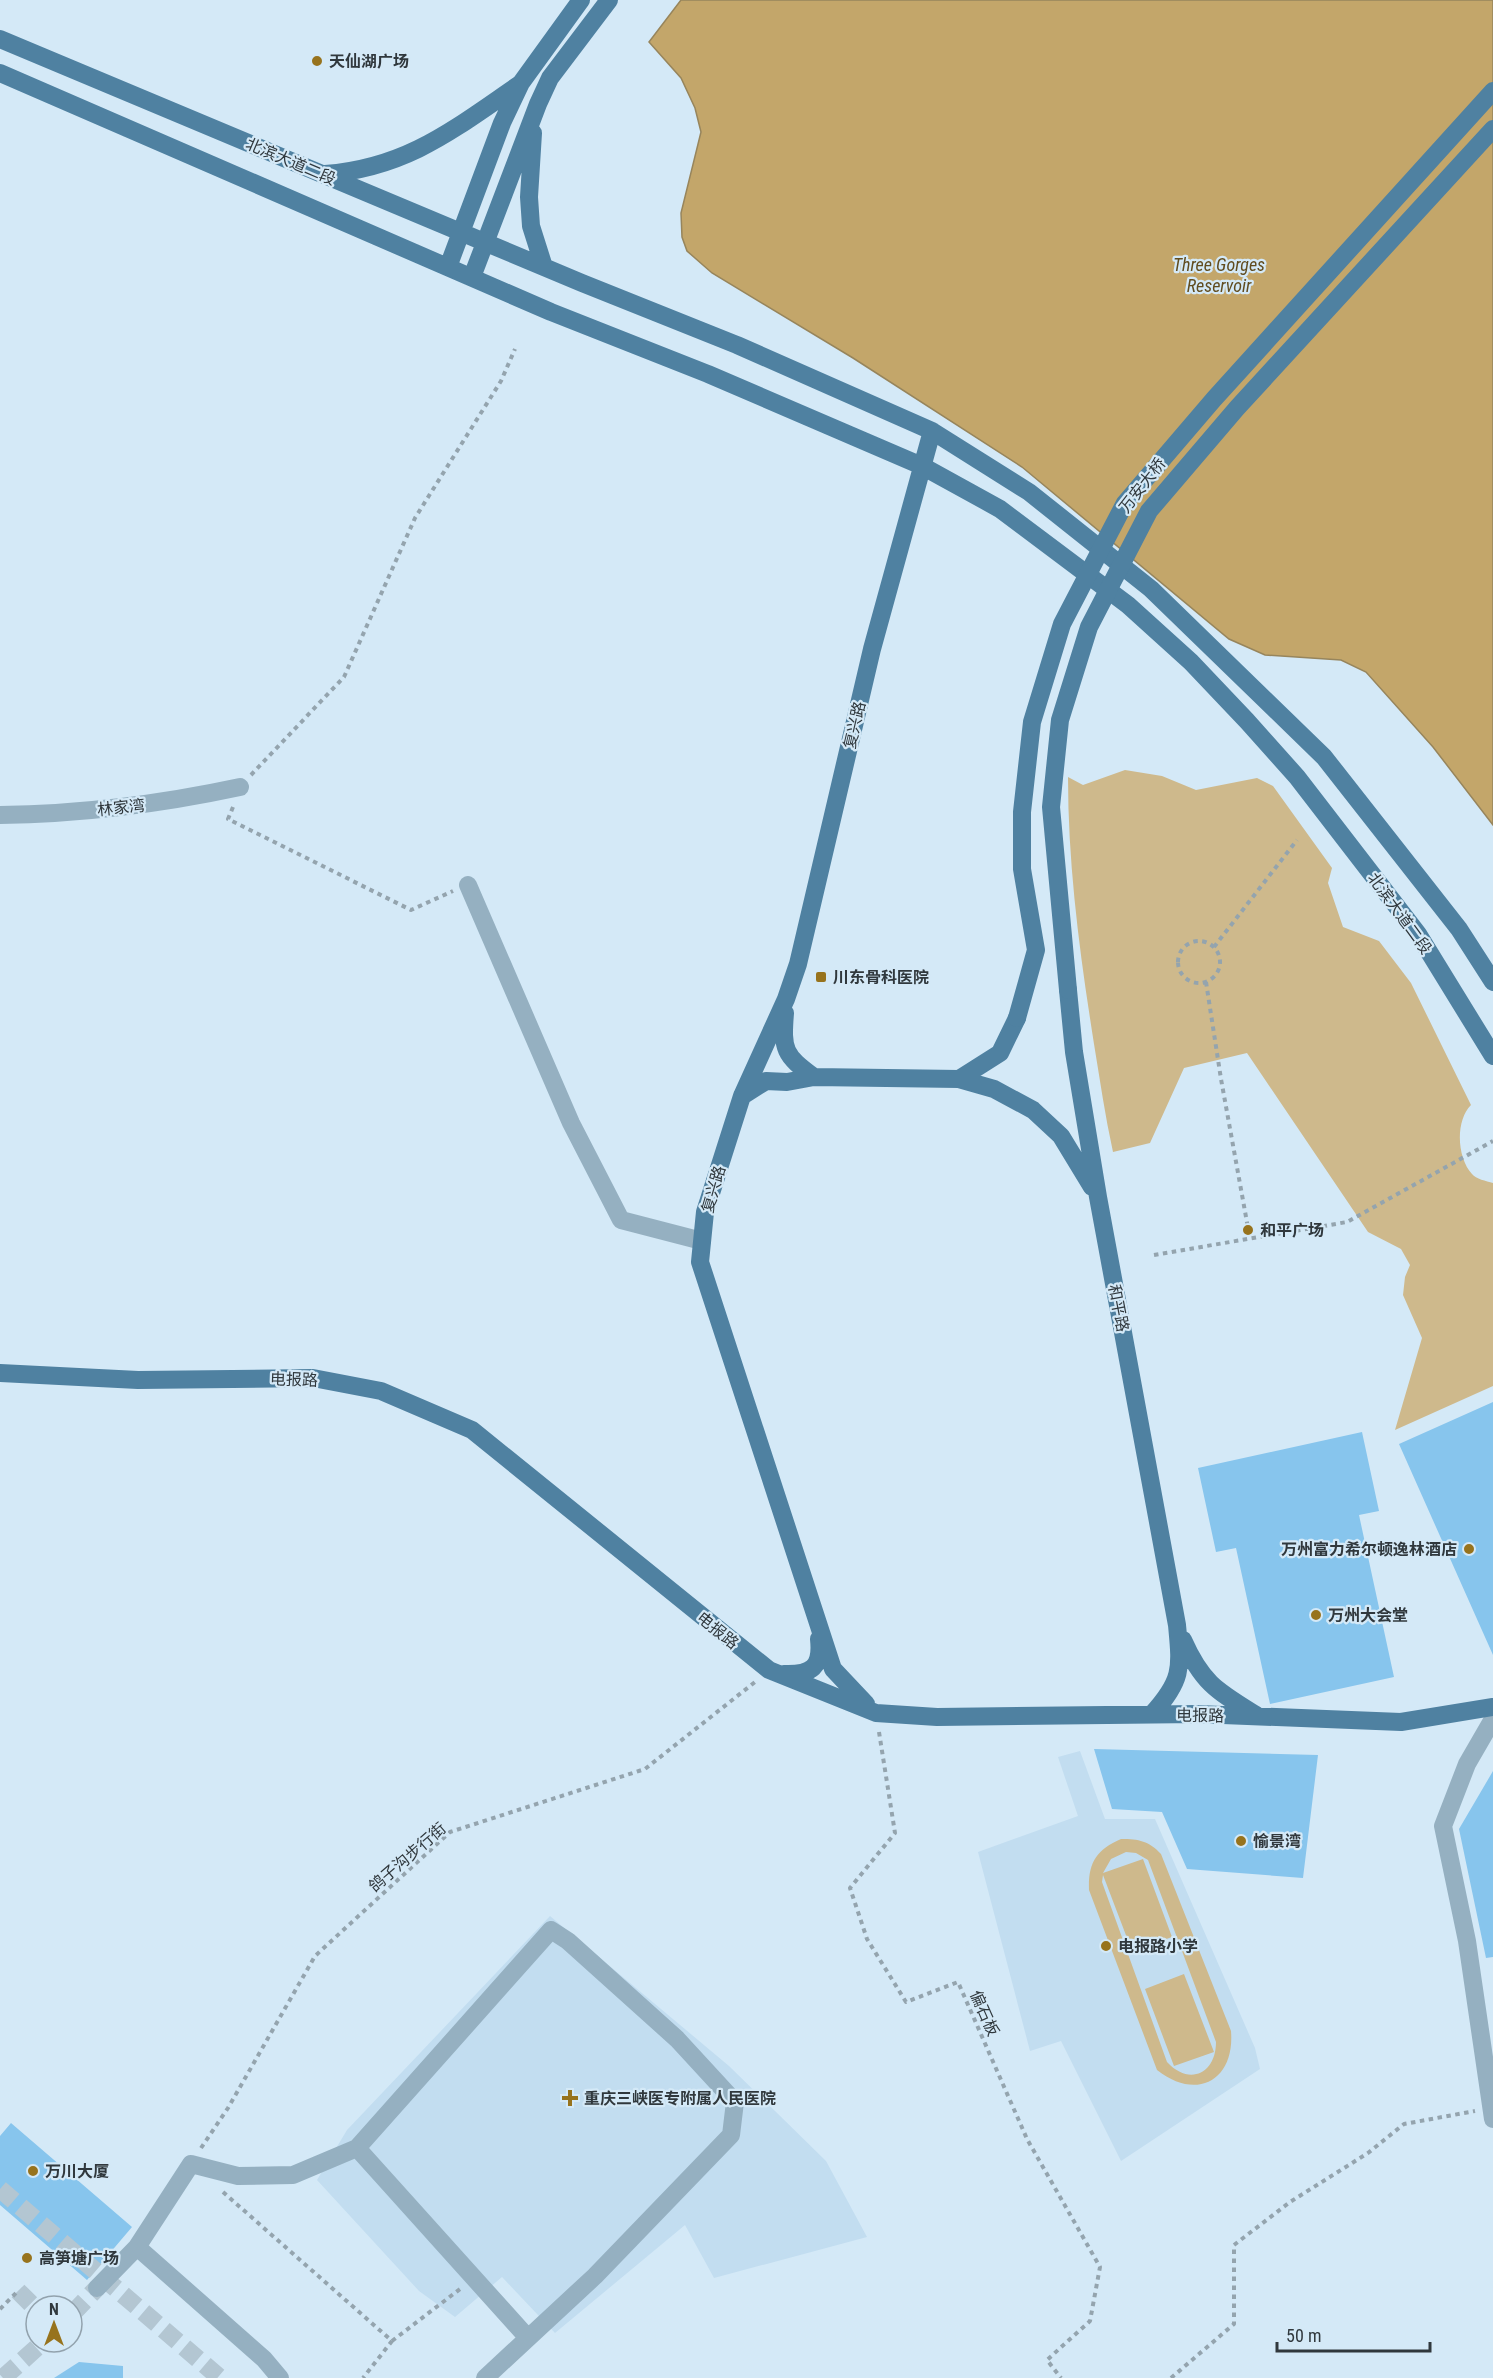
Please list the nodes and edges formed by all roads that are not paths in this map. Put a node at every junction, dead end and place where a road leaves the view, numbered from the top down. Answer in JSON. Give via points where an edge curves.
{"nodes":[{"id":1,"x":581,"y":0,"type":"edge"},
{"id":2,"x":609,"y":0,"type":"edge"},
{"id":3,"x":0,"y":39,"type":"edge"},
{"id":4,"x":0,"y":73,"type":"edge"},
{"id":5,"x":521,"y":83,"type":"junction"},
{"id":6,"x":1493,"y":91,"type":"edge"},
{"id":7,"x":538,"y":104,"type":"junction"},
{"id":8,"x":1493,"y":129,"type":"edge"},
{"id":9,"x":322,"y":174,"type":"junction"},
{"id":10,"x":461,"y":232,"type":"junction"},
{"id":11,"x":486,"y":243,"type":"junction"},
{"id":12,"x":448,"y":267,"type":"junction"},
{"id":13,"x":544,"y":267,"type":"junction"},
{"id":14,"x":472,"y":277,"type":"junction"},
{"id":15,"x":932,"y":431,"type":"junction"},
{"id":16,"x":922,"y":466,"type":"junction"},
{"id":17,"x":240,"y":788,"type":"road end"},
{"id":18,"x":0,"y":815,"type":"edge"},
{"id":19,"x":468,"y":885,"type":"road end"},
{"id":20,"x":1493,"y":982,"type":"edge"},
{"id":21,"x":1068,"y":990,"type":"joint"},
{"id":22,"x":786,"y":999,"type":"junction"},
{"id":23,"x":1493,"y":1056,"type":"edge"},
{"id":24,"x":814,"y":1077,"type":"junction"},
{"id":25,"x":958,"y":1079,"type":"junction"},
{"id":26,"x":742,"y":1096,"type":"junction"},
{"id":27,"x":1098,"y":1197,"type":"junction"},
{"id":28,"x":702,"y":1241,"type":"junction"},
{"id":29,"x":0,"y":1373,"type":"edge"},
{"id":30,"x":817,"y":1625,"type":"junction"},
{"id":31,"x":1177,"y":1625,"type":"junction"},
{"id":32,"x":773,"y":1672,"type":"junction"},
{"id":33,"x":1493,"y":1707,"type":"edge"},
{"id":34,"x":876,"y":1713,"type":"junction"},
{"id":35,"x":1152,"y":1714,"type":"junction"},
{"id":36,"x":1258,"y":1717,"type":"junction"},
{"id":37,"x":1493,"y":1719,"type":"edge"},
{"id":38,"x":1492,"y":2114,"type":"edge"},
{"id":39,"x":357,"y":2148,"type":"junction"},
{"id":40,"x":137,"y":2247,"type":"junction"},
{"id":41,"x":97,"y":2288,"type":"tunnel mouth"},
{"id":42,"x":528,"y":2338,"type":"junction"},
{"id":43,"x":280,"y":2378,"type":"edge"},
{"id":44,"x":485,"y":2378,"type":"edge"}],
"edges":[{"from":1,"to":5,"type":"main road"},
{"from":2,"to":7,"type":"main road","via":[[550,78]]},
{"from":3,"to":9,"type":"main road","name":"北滨大道二段"},
{"from":4,"to":12,"type":"main road","name":"北滨大道二段"},
{"from":5,"to":9,"type":"main road","via":[[423,148],[391,163],[358,172]]},
{"from":5,"to":10,"type":"main road"},
{"from":6,"to":25,"type":"main road","name":"万安大桥","bridge":true,"via":[[1125,503],[1062,624],[1032,722],[1022,812],[1022,869],[1036,950],[1017,1018],[1000,1053]]},
{"from":7,"to":11,"type":"main road"},
{"from":7,"to":13,"type":"main road","via":[[529,197],[531,226]]},
{"from":8,"to":21,"type":"main road","name":"万安大桥","bridge":true,"via":[[1237,408],[1149,511],[1089,627],[1060,720],[1051,807]]},
{"from":9,"to":10,"type":"main road","name":"北滨大道二段"},
{"from":10,"to":11,"type":"main road","name":"北滨大道二段"},
{"from":10,"to":12,"type":"main road"},
{"from":11,"to":13,"type":"main road","name":"北滨大道二段"},
{"from":11,"to":14,"type":"main road"},
{"from":12,"to":14,"type":"main road","name":"北滨大道二段"},
{"from":13,"to":15,"type":"main road","name":"北滨大道二段","via":[[737,345]]},
{"from":14,"to":16,"type":"main road","name":"北滨大道二段"},
{"from":15,"to":16,"type":"main road","name":"复兴路"},
{"from":15,"to":20,"type":"main road","name":"北滨大道二段","bridge":true,"via":[[1029,492],[1151,589],[1323,757],[1459,929]]},
{"from":16,"to":22,"type":"main road","name":"复兴路","via":[[872,649],[798,964]]},
{"from":16,"to":23,"type":"main road","name":"北滨大道二段","bridge":true,"via":[[1000,509],[1128,605],[1191,662],[1297,777],[1418,934]]},
{"from":17,"to":18,"type":"street","name":"林家湾","via":[[176,801],[54,814]]},
{"from":19,"to":28,"type":"street","via":[[571,1123],[621,1220]]},
{"from":21,"to":27,"type":"main road","name":"和平路"},
{"from":22,"to":24,"type":"main road","via":[[783,1035],[790,1059]]},
{"from":22,"to":26,"type":"main road","name":"复兴路"},
{"from":24,"to":25,"type":"main road"},
{"from":24,"to":26,"type":"main road","via":[[766,1081]]},
{"from":25,"to":27,"type":"main road","via":[[994,1089],[1033,1110],[1061,1136]]},
{"from":26,"to":28,"type":"main road","name":"复兴路","via":[[705,1212]]},
{"from":27,"to":31,"type":"main road","name":"和平路"},
{"from":28,"to":30,"type":"main road","name":"复兴路","via":[[700,1262]]},
{"from":29,"to":32,"type":"main road","name":"电报路","via":[[138,1380],[313,1378],[381,1391],[472,1430]]},
{"from":30,"to":32,"type":"main road","via":[[821,1657],[813,1668],[799,1675]]},
{"from":30,"to":34,"type":"main road","name":"复兴路","via":[[833,1670]]},
{"from":31,"to":35,"type":"main road","name":"和平路","via":[[1181,1664],[1172,1693]]},
{"from":31,"to":36,"type":"main road","name":"和平路","via":[[1196,1668],[1219,1692]]},
{"from":32,"to":34,"type":"main road","name":"电报路"},
{"from":33,"to":36,"type":"main road","name":"电报路","via":[[1401,1722]]},
{"from":34,"to":35,"type":"main road","name":"电报路","via":[[937,1717]]},
{"from":35,"to":36,"type":"main road","name":"电报路"},
{"from":37,"to":38,"type":"street","via":[[1467,1764],[1443,1826],[1467,1941]]},
{"from":39,"to":40,"type":"street","via":[[293,2175],[238,2176],[191,2164]]},
{"from":39,"to":42,"type":"street"},
{"from":39,"to":42,"type":"street","via":[[551,1930],[677,2039],[735,2102],[731,2135],[595,2276]]},
{"from":40,"to":41,"type":"street"},
{"from":40,"to":43,"type":"street","via":[[264,2359]]},
{"from":42,"to":44,"type":"street"}]}
